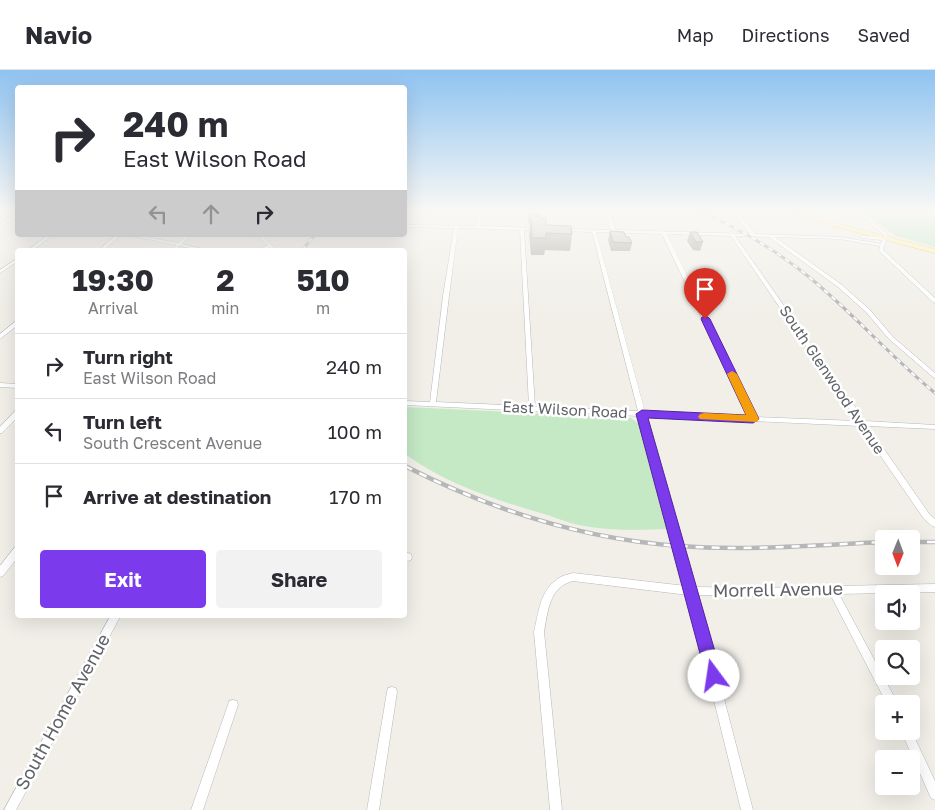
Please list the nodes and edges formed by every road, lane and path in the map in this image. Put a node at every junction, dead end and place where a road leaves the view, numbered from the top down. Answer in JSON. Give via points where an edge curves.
{"nodes":[{"id":1,"x":180,"y":244,"type":"edge"},
{"id":2,"x":182,"y":245,"type":"edge"},
{"id":3,"x":453,"y":245,"type":"edge"},
{"id":4,"x":523,"y":245,"type":"edge"},
{"id":5,"x":598,"y":245,"type":"edge"},
{"id":6,"x":670,"y":245,"type":"edge"},
{"id":7,"x":739,"y":245,"type":"edge"},
{"id":8,"x":781,"y":245,"type":"edge"},
{"id":9,"x":884,"y":245,"type":"edge"},
{"id":10,"x":910,"y":245,"type":"edge"},
{"id":11,"x":270,"y":246,"type":"joint"},
{"id":12,"x":176,"y":248,"type":"edge"},
{"id":13,"x":197,"y":248,"type":"edge"},
{"id":14,"x":264,"y":248,"type":"edge"},
{"id":15,"x":272,"y":248,"type":"edge"},
{"id":16,"x":935,"y":249,"type":"edge"},
{"id":17,"x":15,"y":261,"type":"edge"},
{"id":18,"x":0,"y":272,"type":"edge"},
{"id":19,"x":935,"y":301,"type":"edge"},
{"id":20,"x":15,"y":324,"type":"edge"},
{"id":21,"x":0,"y":337,"type":"edge"},
{"id":22,"x":935,"y":376,"type":"edge"},
{"id":23,"x":0,"y":385,"type":"edge"},
{"id":24,"x":15,"y":386,"type":"edge"},
{"id":25,"x":407,"y":403,"type":"edge"},
{"id":26,"x":433,"y":404,"type":"junction"},
{"id":27,"x":532,"y":409,"type":"junction"},
{"id":28,"x":642,"y":414,"type":"junction"},
{"id":29,"x":15,"y":415,"type":"edge"},
{"id":30,"x":753,"y":419,"type":"junction"},
{"id":31,"x":861,"y":424,"type":"junction"},
{"id":32,"x":935,"y":427,"type":"edge"},
{"id":33,"x":0,"y":431,"type":"edge"},
{"id":34,"x":934,"y":524,"type":"edge"},
{"id":35,"x":15,"y":554,"type":"edge"},
{"id":36,"x":0,"y":573,"type":"edge"},
{"id":37,"x":935,"y":588,"type":"edge"},
{"id":38,"x":832,"y":589,"type":"junction"},
{"id":39,"x":692,"y":591,"type":"junction"},
{"id":40,"x":114,"y":618,"type":"edge"},
{"id":41,"x":392,"y":692,"type":"dead end"},
{"id":42,"x":888,"y":695,"type":"edge"},
{"id":43,"x":232,"y":705,"type":"dead end"},
{"id":44,"x":910,"y":740,"type":"edge"},
{"id":45,"x":935,"y":794,"type":"edge"},
{"id":46,"x":10,"y":810,"type":"edge"},
{"id":47,"x":198,"y":810,"type":"edge"},
{"id":48,"x":373,"y":810,"type":"edge"},
{"id":49,"x":556,"y":810,"type":"edge"},
{"id":50,"x":746,"y":810,"type":"edge"}],
"edges":[{"from":1,"to":12,"type":"street"},
{"from":2,"to":13,"type":"street"},
{"from":3,"to":26,"type":"street"},
{"from":4,"to":27,"type":"street"},
{"from":5,"to":28,"type":"street"},
{"from":6,"to":30,"type":"street"},
{"from":7,"to":31,"type":"street","name":"South Glenwood Avenue"},
{"from":8,"to":22,"type":"street","via":[[840,286],[891,338]]},
{"from":9,"to":19,"type":"street","via":[[882,250],[889,258]]},
{"from":10,"to":16,"type":"main road"},
{"from":11,"to":14,"type":"street"},
{"from":11,"to":15,"type":"street"},
{"from":17,"to":18,"type":"street"},
{"from":20,"to":21,"type":"street"},
{"from":23,"to":24,"type":"street"},
{"from":25,"to":26,"type":"street","name":"East Wilson Road"},
{"from":26,"to":27,"type":"street","name":"East Wilson Road"},
{"from":27,"to":28,"type":"street","name":"East Wilson Road"},
{"from":28,"to":30,"type":"street","name":"East Wilson Road"},
{"from":28,"to":39,"type":"street"},
{"from":29,"to":33,"type":"street"},
{"from":30,"to":31,"type":"street","name":"East Wilson Road"},
{"from":31,"to":32,"type":"street","name":"East Wilson Road"},
{"from":31,"to":34,"type":"street","name":"South Glenwood Avenue"},
{"from":35,"to":36,"type":"street"},
{"from":37,"to":38,"type":"street","name":"Morrell Avenue"},
{"from":38,"to":39,"type":"street","name":"Morrell Avenue"},
{"from":38,"to":42,"type":"street"},
{"from":39,"to":49,"type":"street","name":"Morrell Avenue","via":[[570,577],[551,589],[539,632]]},
{"from":39,"to":50,"type":"street"},
{"from":40,"to":46,"type":"street","name":"South Home Avenue"},
{"from":41,"to":48,"type":"street"},
{"from":43,"to":47,"type":"street"},
{"from":44,"to":45,"type":"street"}]}
